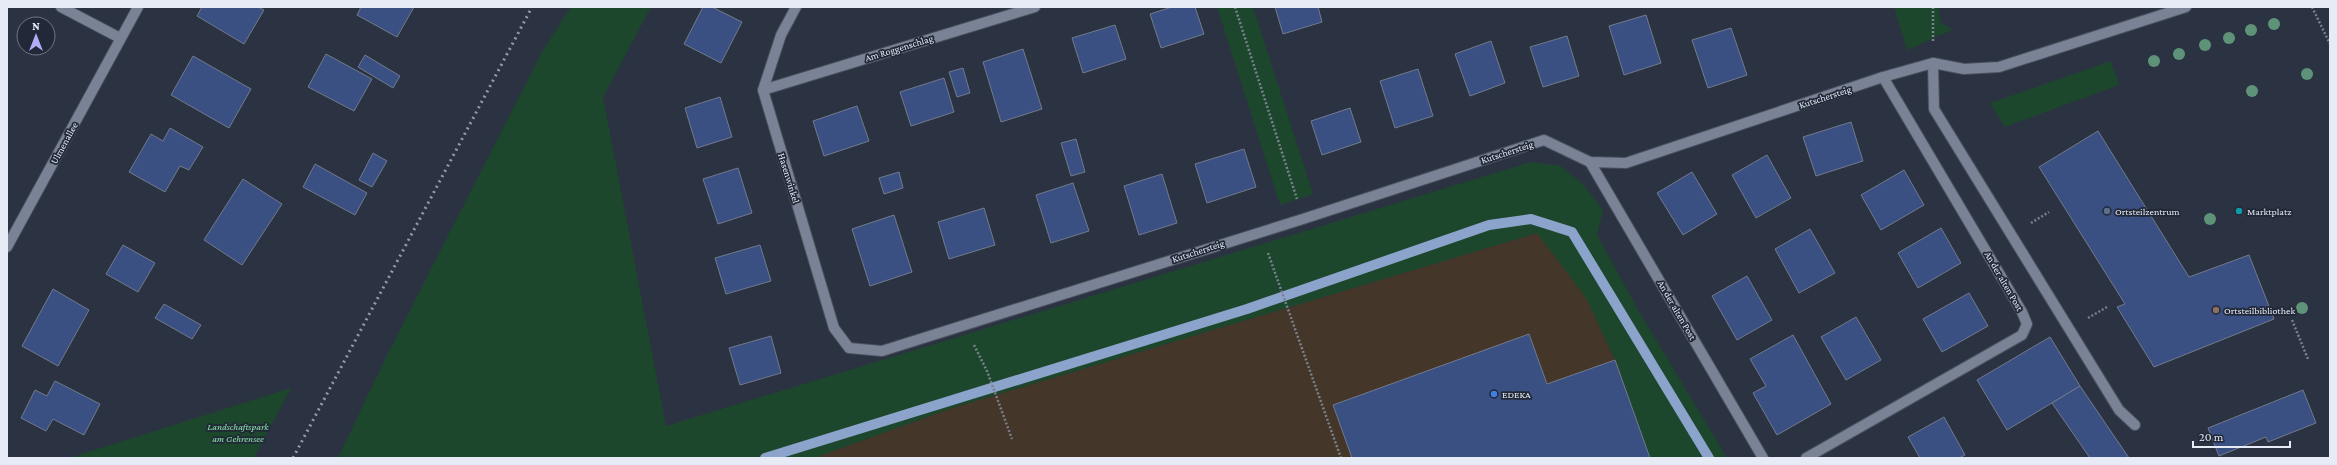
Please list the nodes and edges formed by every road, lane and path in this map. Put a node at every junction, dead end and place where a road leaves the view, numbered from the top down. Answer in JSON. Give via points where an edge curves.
{"nodes":[{"id":1,"x":61,"y":7,"type":"edge"},
{"id":2,"x":138,"y":7,"type":"edge"},
{"id":3,"x":796,"y":7,"type":"edge"},
{"id":4,"x":1035,"y":7,"type":"edge"},
{"id":5,"x":1235,"y":7,"type":"edge"},
{"id":6,"x":1933,"y":7,"type":"edge"},
{"id":7,"x":2186,"y":7,"type":"edge"},
{"id":8,"x":2312,"y":7,"type":"edge"},
{"id":9,"x":120,"y":38,"type":"junction"},
{"id":10,"x":2330,"y":44,"type":"edge"},
{"id":11,"x":1933,"y":63,"type":"junction"},
{"id":12,"x":1883,"y":77,"type":"junction"},
{"id":13,"x":763,"y":90,"type":"junction"},
{"id":14,"x":1590,"y":162,"type":"junction"},
{"id":15,"x":1303,"y":219,"type":"junction"},
{"id":16,"x":7,"y":247,"type":"edge"},
{"id":17,"x":1277,"y":278,"type":"dead end"},
{"id":18,"x":2292,"y":320,"type":"dead end"},
{"id":19,"x":964,"y":325,"type":"junction"},
{"id":20,"x":849,"y":348,"type":"joint"},
{"id":21,"x":2308,"y":359,"type":"dead end"},
{"id":22,"x":2135,"y":425,"type":"dead end"},
{"id":23,"x":1012,"y":439,"type":"dead end"},
{"id":24,"x":1341,"y":458,"type":"edge"},
{"id":25,"x":1763,"y":458,"type":"edge"},
{"id":26,"x":1806,"y":458,"type":"edge"}],
"edges":[{"from":1,"to":9,"type":"street"},
{"from":2,"to":9,"type":"street","name":"Ulmenallee"},
{"from":3,"to":13,"type":"street","via":[[781,35]]},
{"from":4,"to":13,"type":"street","name":"Am Roggenschlag"},
{"from":5,"to":15,"type":"path"},
{"from":6,"to":11,"type":"path"},
{"from":7,"to":11,"type":"street","name":"Kutschersteig","via":[[1999,66],[1964,69]]},
{"from":8,"to":10,"type":"path"},
{"from":9,"to":16,"type":"street","name":"Ulmenallee"},
{"from":11,"to":12,"type":"street","name":"Kutschersteig"},
{"from":11,"to":22,"type":"street","via":[[1934,109],[2119,410]]},
{"from":12,"to":14,"type":"street","name":"Kutschersteig","via":[[1626,163]]},
{"from":12,"to":26,"type":"street","name":"An der alten Post","via":[[2027,324],[2022,335]]},
{"from":13,"to":20,"type":"street","name":"Hasenwinkel","via":[[834,328]]},
{"from":14,"to":15,"type":"street","name":"Kutschersteig","via":[[1544,140]]},
{"from":14,"to":25,"type":"street","name":"An der alten Post"},
{"from":15,"to":19,"type":"street","name":"Kutschersteig"},
{"from":17,"to":24,"type":"path"},
{"from":18,"to":21,"type":"path"},
{"from":19,"to":20,"type":"street","name":"Kutschersteig","via":[[882,351]]},
{"from":19,"to":23,"type":"path","via":[[986,371]]}]}
